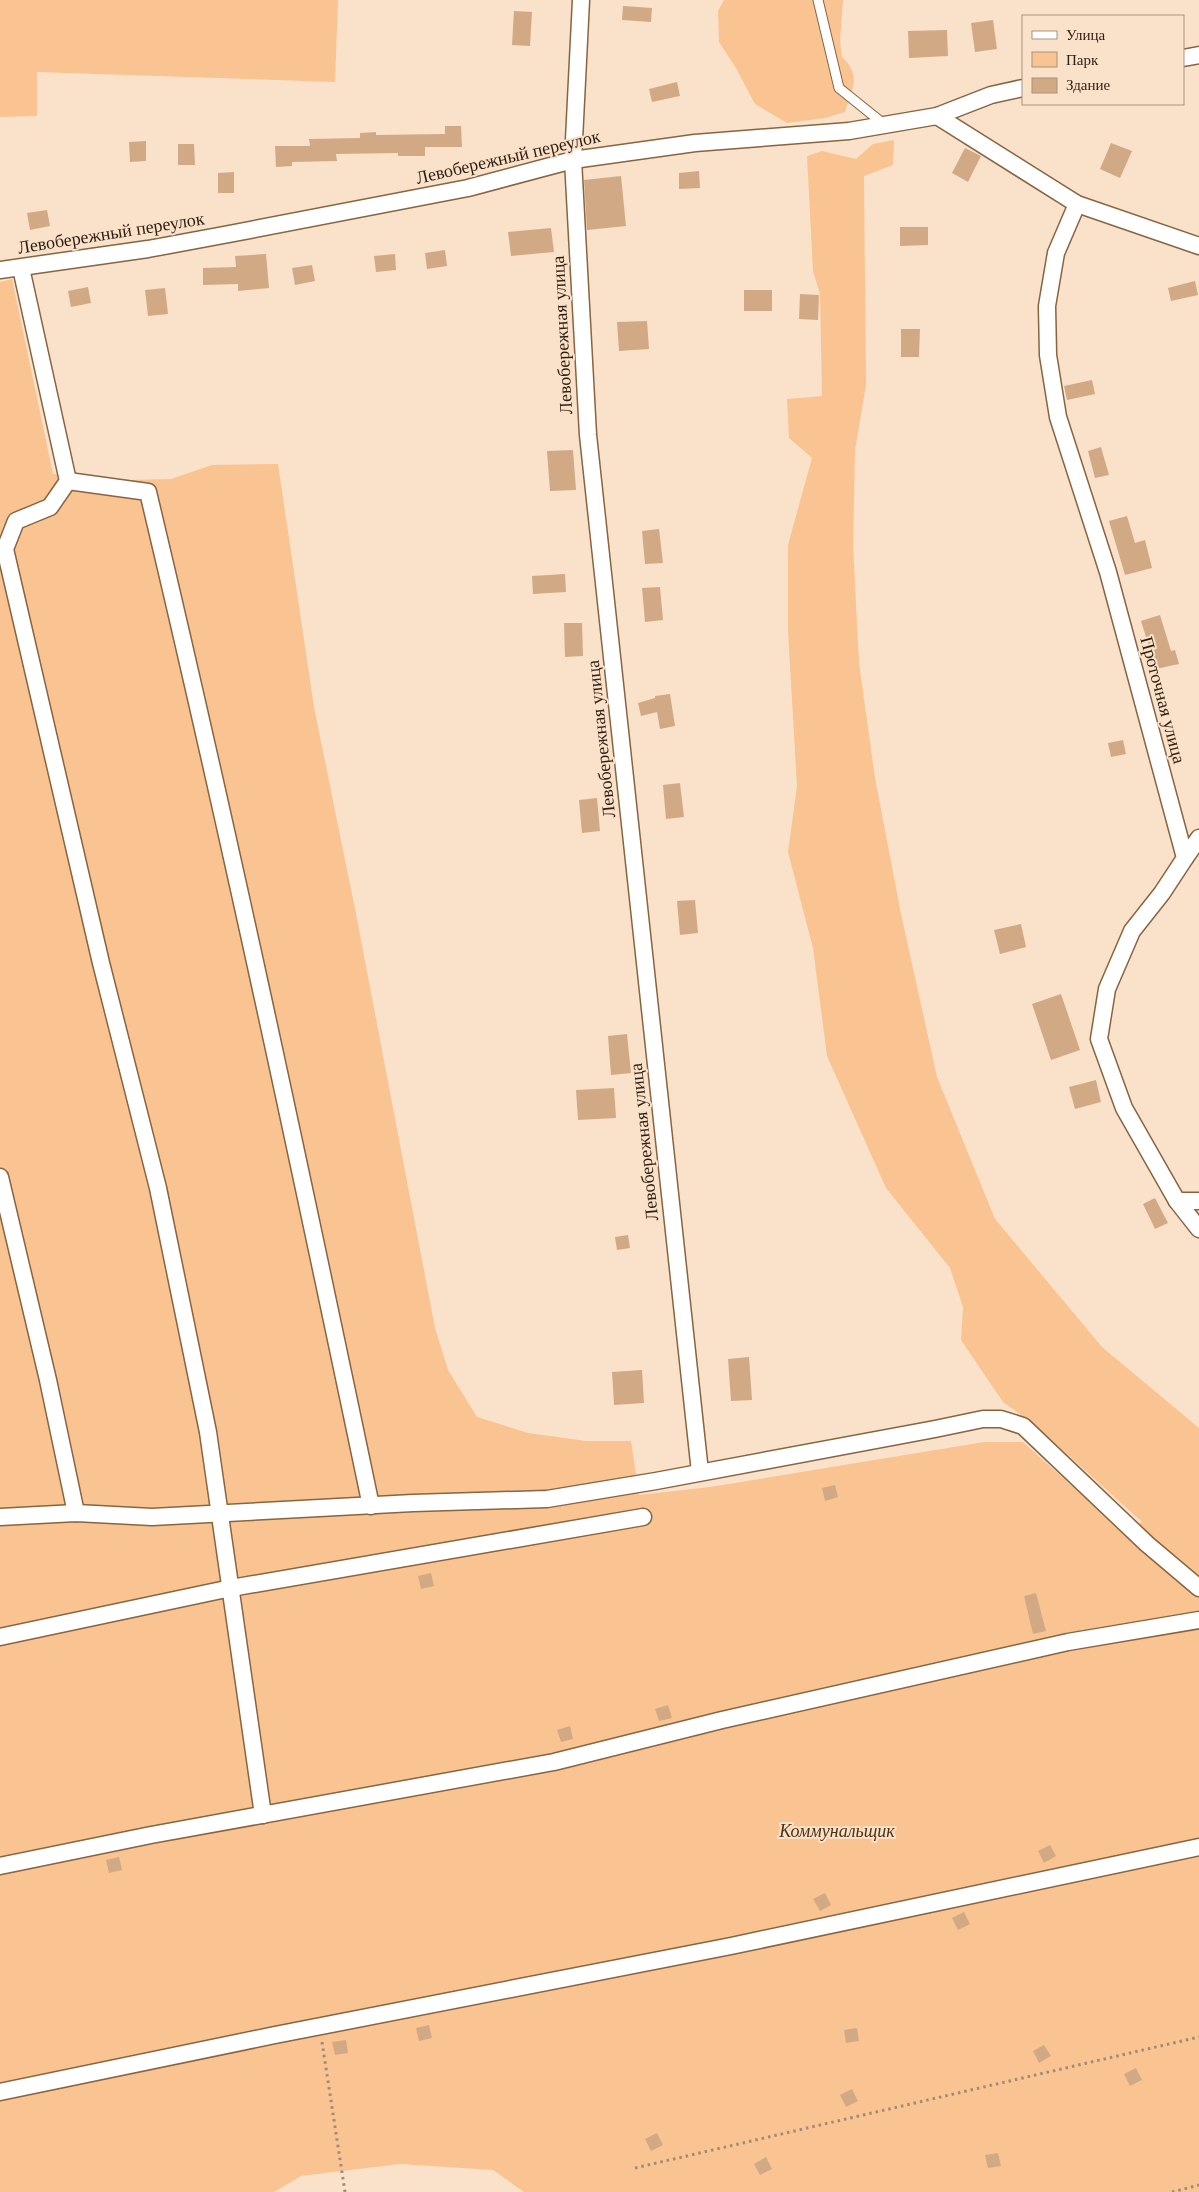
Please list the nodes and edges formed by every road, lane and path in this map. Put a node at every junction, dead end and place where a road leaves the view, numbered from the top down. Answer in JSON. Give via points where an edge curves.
{"nodes":[{"id":1,"x":581,"y":0,"type":"edge"},
{"id":2,"x":818,"y":0,"type":"edge"},
{"id":3,"x":1199,"y":55,"type":"edge"},
{"id":4,"x":1184,"y":58,"type":"edge"},
{"id":5,"x":1022,"y":88,"type":"edge"},
{"id":6,"x":937,"y":116,"type":"junction"},
{"id":7,"x":886,"y":125,"type":"junction"},
{"id":8,"x":573,"y":160,"type":"junction"},
{"id":9,"x":1077,"y":204,"type":"junction"},
{"id":10,"x":1199,"y":246,"type":"edge"},
{"id":11,"x":21,"y":268,"type":"junction"},
{"id":12,"x":0,"y":270,"type":"edge"},
{"id":13,"x":68,"y":481,"type":"junction"},
{"id":14,"x":1199,"y":838,"type":"edge"},
{"id":15,"x":1185,"y":858,"type":"junction"},
{"id":16,"x":0,"y":1177,"type":"edge"},
{"id":17,"x":1177,"y":1201,"type":"junction"},
{"id":18,"x":1199,"y":1201,"type":"edge"},
{"id":19,"x":1199,"y":1229,"type":"edge"},
{"id":20,"x":700,"y":1472,"type":"junction"},
{"id":21,"x":371,"y":1506,"type":"junction"},
{"id":22,"x":219,"y":1512,"type":"junction"},
{"id":23,"x":76,"y":1513,"type":"junction"},
{"id":24,"x":0,"y":1517,"type":"edge"},
{"id":25,"x":643,"y":1517,"type":"dead end"},
{"id":26,"x":231,"y":1588,"type":"junction"},
{"id":27,"x":1199,"y":1588,"type":"edge"},
{"id":28,"x":1199,"y":1620,"type":"edge"},
{"id":29,"x":0,"y":1637,"type":"edge"},
{"id":30,"x":263,"y":1815,"type":"junction"},
{"id":31,"x":1199,"y":1847,"type":"edge"},
{"id":32,"x":0,"y":1866,"type":"edge"},
{"id":33,"x":320,"y":2026,"type":"junction"},
{"id":34,"x":1199,"y":2037,"type":"edge"},
{"id":35,"x":0,"y":2092,"type":"edge"},
{"id":36,"x":635,"y":2168,"type":"dead end"},
{"id":37,"x":1199,"y":2185,"type":"edge"},
{"id":38,"x":345,"y":2192,"type":"edge"},
{"id":39,"x":1172,"y":2192,"type":"edge"}],
"edges":[{"from":1,"to":8,"type":"street","name":"Левобережная улица"},
{"from":2,"to":7,"type":"lane","via":[[839,88]]},
{"from":3,"to":4,"type":"street"},
{"from":5,"to":6,"type":"street","name":"Левобережный переулок","via":[[991,95]]},
{"from":6,"to":7,"type":"street","name":"Левобережный переулок"},
{"from":6,"to":9,"type":"street"},
{"from":7,"to":8,"type":"street","name":"Левобережный переулок","via":[[805,136],[696,143]]},
{"from":8,"to":11,"type":"street","name":"Левобережный переулок","via":[[468,188],[148,249]]},
{"from":8,"to":20,"type":"street","name":"Левобережная улица","via":[[588,435]]},
{"from":9,"to":10,"type":"street"},
{"from":9,"to":15,"type":"street","name":"Проточная улица","via":[[1056,253],[1046,306],[1048,355],[1058,417],[1108,572]]},
{"from":11,"to":12,"type":"street","name":"Левобережный переулок"},
{"from":11,"to":13,"type":"street"},
{"from":13,"to":21,"type":"street","via":[[148,492],[278,1061]]},
{"from":13,"to":22,"type":"street","via":[[50,507],[16,521],[5,549],[100,963],[158,1188],[208,1432]]},
{"from":14,"to":15,"type":"street"},
{"from":15,"to":17,"type":"street","via":[[1132,931],[1107,989],[1099,1039],[1124,1108]]},
{"from":16,"to":23,"type":"street"},
{"from":17,"to":18,"type":"street"},
{"from":17,"to":19,"type":"street"},
{"from":20,"to":21,"type":"street","via":[[547,1499]]},
{"from":20,"to":27,"type":"street","via":[[961,1422],[1001,1419],[1023,1426],[1147,1544]]},
{"from":21,"to":22,"type":"street"},
{"from":22,"to":23,"type":"street","via":[[152,1517]]},
{"from":22,"to":26,"type":"street"},
{"from":23,"to":24,"type":"street"},
{"from":25,"to":26,"type":"street"},
{"from":26,"to":29,"type":"street"},
{"from":26,"to":30,"type":"street"},
{"from":28,"to":30,"type":"street","via":[[1068,1642],[722,1720],[554,1762]]},
{"from":30,"to":32,"type":"street"},
{"from":31,"to":33,"type":"street","via":[[731,1946]]},
{"from":33,"to":35,"type":"street"},
{"from":33,"to":38,"type":"path"},
{"from":34,"to":36,"type":"path"},
{"from":37,"to":39,"type":"path"}]}
